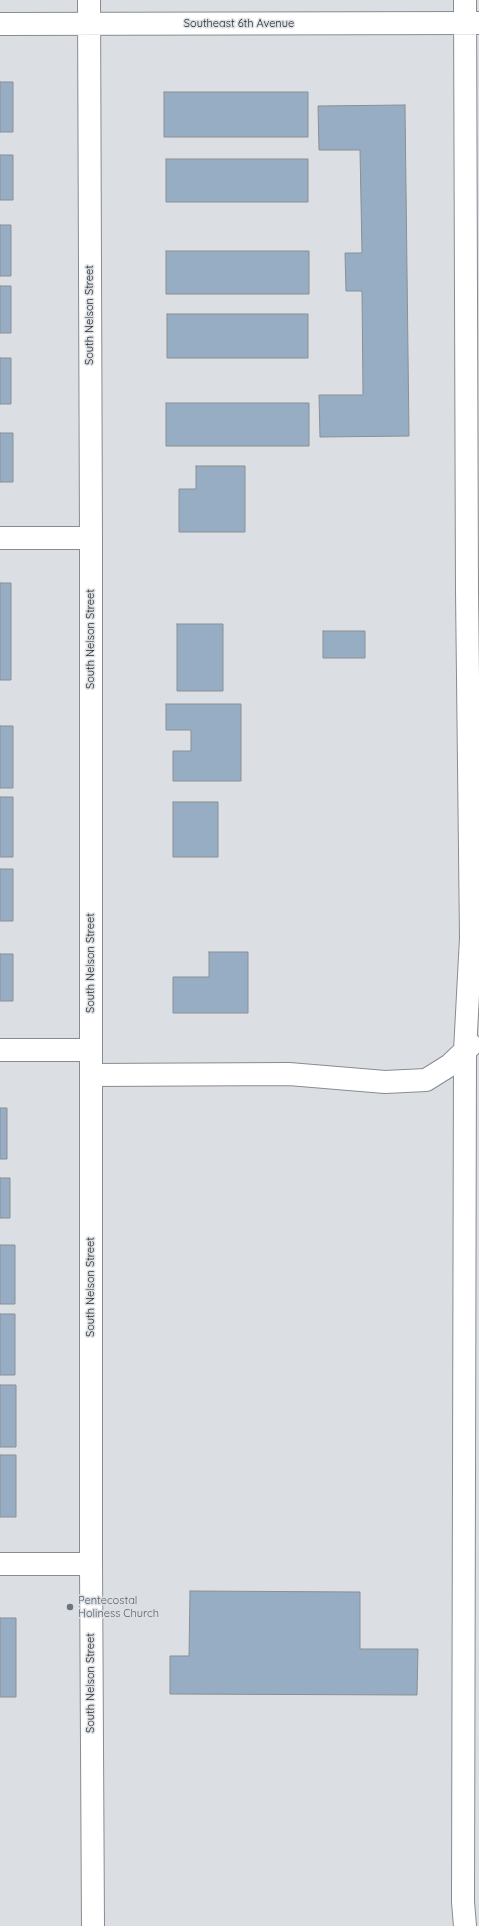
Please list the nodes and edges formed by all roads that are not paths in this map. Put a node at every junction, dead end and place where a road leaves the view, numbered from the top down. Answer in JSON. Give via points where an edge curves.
{"nodes":[{"id":1,"x":88,"y":0,"type":"edge"},
{"id":2,"x":465,"y":0,"type":"edge"},
{"id":3,"x":472,"y":23,"type":"edge"},
{"id":4,"x":0,"y":24,"type":"edge"},
{"id":5,"x":88,"y":24,"type":"junction"},
{"id":6,"x":0,"y":538,"type":"edge"},
{"id":7,"x":91,"y":538,"type":"junction"},
{"id":8,"x":472,"y":1045,"type":"edge"},
{"id":9,"x":0,"y":1050,"type":"edge"},
{"id":10,"x":91,"y":1050,"type":"junction"},
{"id":11,"x":91,"y":1076,"type":"junction"},
{"id":12,"x":0,"y":1564,"type":"edge"},
{"id":13,"x":91,"y":1564,"type":"junction"},
{"id":14,"x":93,"y":1926,"type":"edge"},
{"id":15,"x":465,"y":1926,"type":"edge"}],
"edges":[{"from":1,"to":5,"type":"street","name":"South Nelson Street"},
{"from":2,"to":3,"type":"street"},
{"from":3,"to":5,"type":"street","name":"Southeast 6th Avenue"},
{"from":3,"to":8,"type":"street","via":[[467,590]]},
{"from":4,"to":5,"type":"street","name":"Southeast 6th Avenue"},
{"from":5,"to":7,"type":"street","name":"South Nelson Street"},
{"from":6,"to":7,"type":"street"},
{"from":7,"to":10,"type":"street","name":"South Nelson Street"},
{"from":8,"to":11,"type":"street","via":[[450,1065],[426,1080],[385,1082],[282,1074]]},
{"from":8,"to":15,"type":"street","via":[[463,1902]]},
{"from":9,"to":10,"type":"street"},
{"from":10,"to":11,"type":"street","name":"South Nelson Street"},
{"from":11,"to":13,"type":"street","name":"South Nelson Street"},
{"from":12,"to":13,"type":"street"},
{"from":13,"to":14,"type":"street","name":"South Nelson Street"}]}
